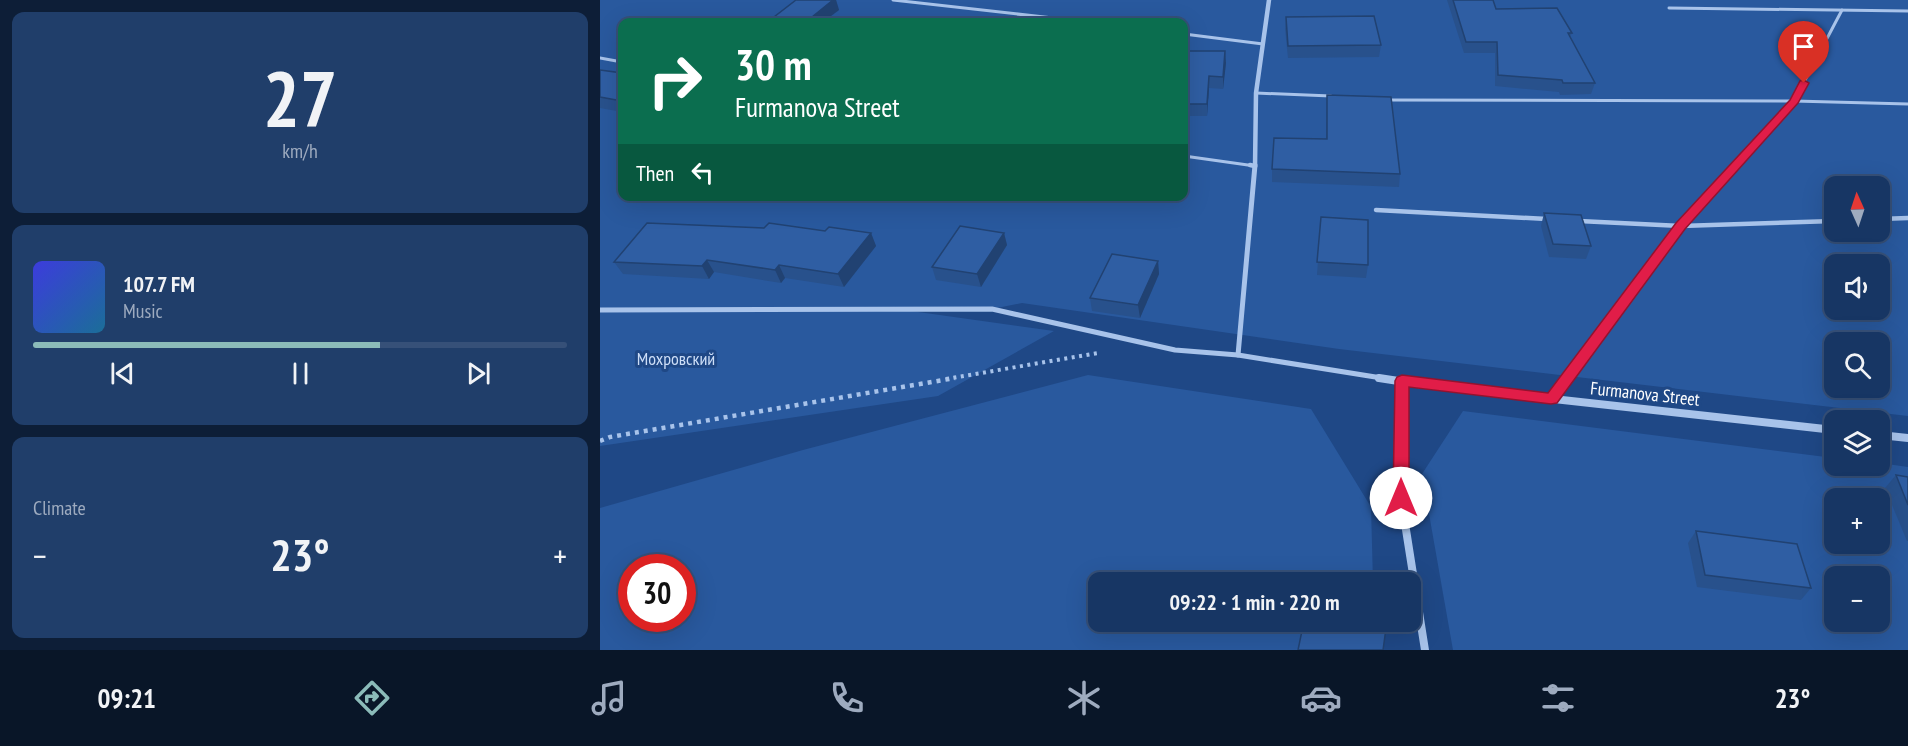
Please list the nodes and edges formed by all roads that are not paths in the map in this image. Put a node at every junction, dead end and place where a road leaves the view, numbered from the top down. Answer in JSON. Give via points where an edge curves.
{"nodes":[{"id":1,"x":893,"y":0,"type":"edge"},
{"id":2,"x":1269,"y":0,"type":"edge"},
{"id":3,"x":1669,"y":8,"type":"dead end"},
{"id":4,"x":1842,"y":10,"type":"junction"},
{"id":5,"x":1908,"y":11,"type":"edge"},
{"id":6,"x":1053,"y":18,"type":"edge"},
{"id":7,"x":1188,"y":35,"type":"edge"},
{"id":8,"x":1263,"y":44,"type":"junction"},
{"id":9,"x":600,"y":58,"type":"edge"},
{"id":10,"x":618,"y":61,"type":"edge"},
{"id":11,"x":1256,"y":93,"type":"junction"},
{"id":12,"x":1337,"y":97,"type":"edge"},
{"id":13,"x":1383,"y":100,"type":"edge"},
{"id":14,"x":1794,"y":101,"type":"junction"},
{"id":15,"x":1908,"y":104,"type":"edge"},
{"id":16,"x":1188,"y":157,"type":"edge"},
{"id":17,"x":1254,"y":166,"type":"junction"},
{"id":18,"x":1376,"y":210,"type":"dead end"},
{"id":19,"x":1908,"y":218,"type":"edge"},
{"id":20,"x":1552,"y":219,"type":"edge"},
{"id":21,"x":1890,"y":219,"type":"edge"},
{"id":22,"x":1575,"y":221,"type":"edge"},
{"id":23,"x":1824,"y":221,"type":"edge"},
{"id":24,"x":1681,"y":226,"type":"junction"},
{"id":25,"x":600,"y":310,"type":"edge"},
{"id":26,"x":1238,"y":355,"type":"junction"},
{"id":27,"x":1402,"y":381,"type":"junction"},
{"id":28,"x":1551,"y":399,"type":"junction"},
{"id":29,"x":1824,"y":429,"type":"edge"},
{"id":30,"x":1890,"y":436,"type":"edge"},
{"id":31,"x":1908,"y":438,"type":"edge"},
{"id":32,"x":1425,"y":650,"type":"edge"}],
"edges":[{"from":1,"to":6,"type":"lane"},
{"from":2,"to":8,"type":"street"},
{"from":3,"to":4,"type":"lane"},
{"from":4,"to":5,"type":"lane"},
{"from":4,"to":14,"type":"lane"},
{"from":7,"to":8,"type":"lane"},
{"from":8,"to":11,"type":"street"},
{"from":9,"to":10,"type":"lane"},
{"from":11,"to":12,"type":"lane"},
{"from":11,"to":17,"type":"street"},
{"from":13,"to":14,"type":"lane"},
{"from":14,"to":15,"type":"lane"},
{"from":14,"to":24,"type":"lane"},
{"from":16,"to":17,"type":"lane"},
{"from":17,"to":26,"type":"street"},
{"from":18,"to":20,"type":"lane"},
{"from":19,"to":21,"type":"lane"},
{"from":22,"to":24,"type":"lane"},
{"from":23,"to":24,"type":"lane"},
{"from":24,"to":28,"type":"lane"},
{"from":25,"to":26,"type":"street","name":"Furmanova Street","via":[[992,309],[1175,350]]},
{"from":26,"to":27,"type":"street","name":"Furmanova Street"},
{"from":27,"to":28,"type":"street","name":"Furmanova Street"},
{"from":27,"to":32,"type":"street","via":[[1401,498]]},
{"from":28,"to":29,"type":"street","name":"Furmanova Street"},
{"from":30,"to":31,"type":"street"}]}
